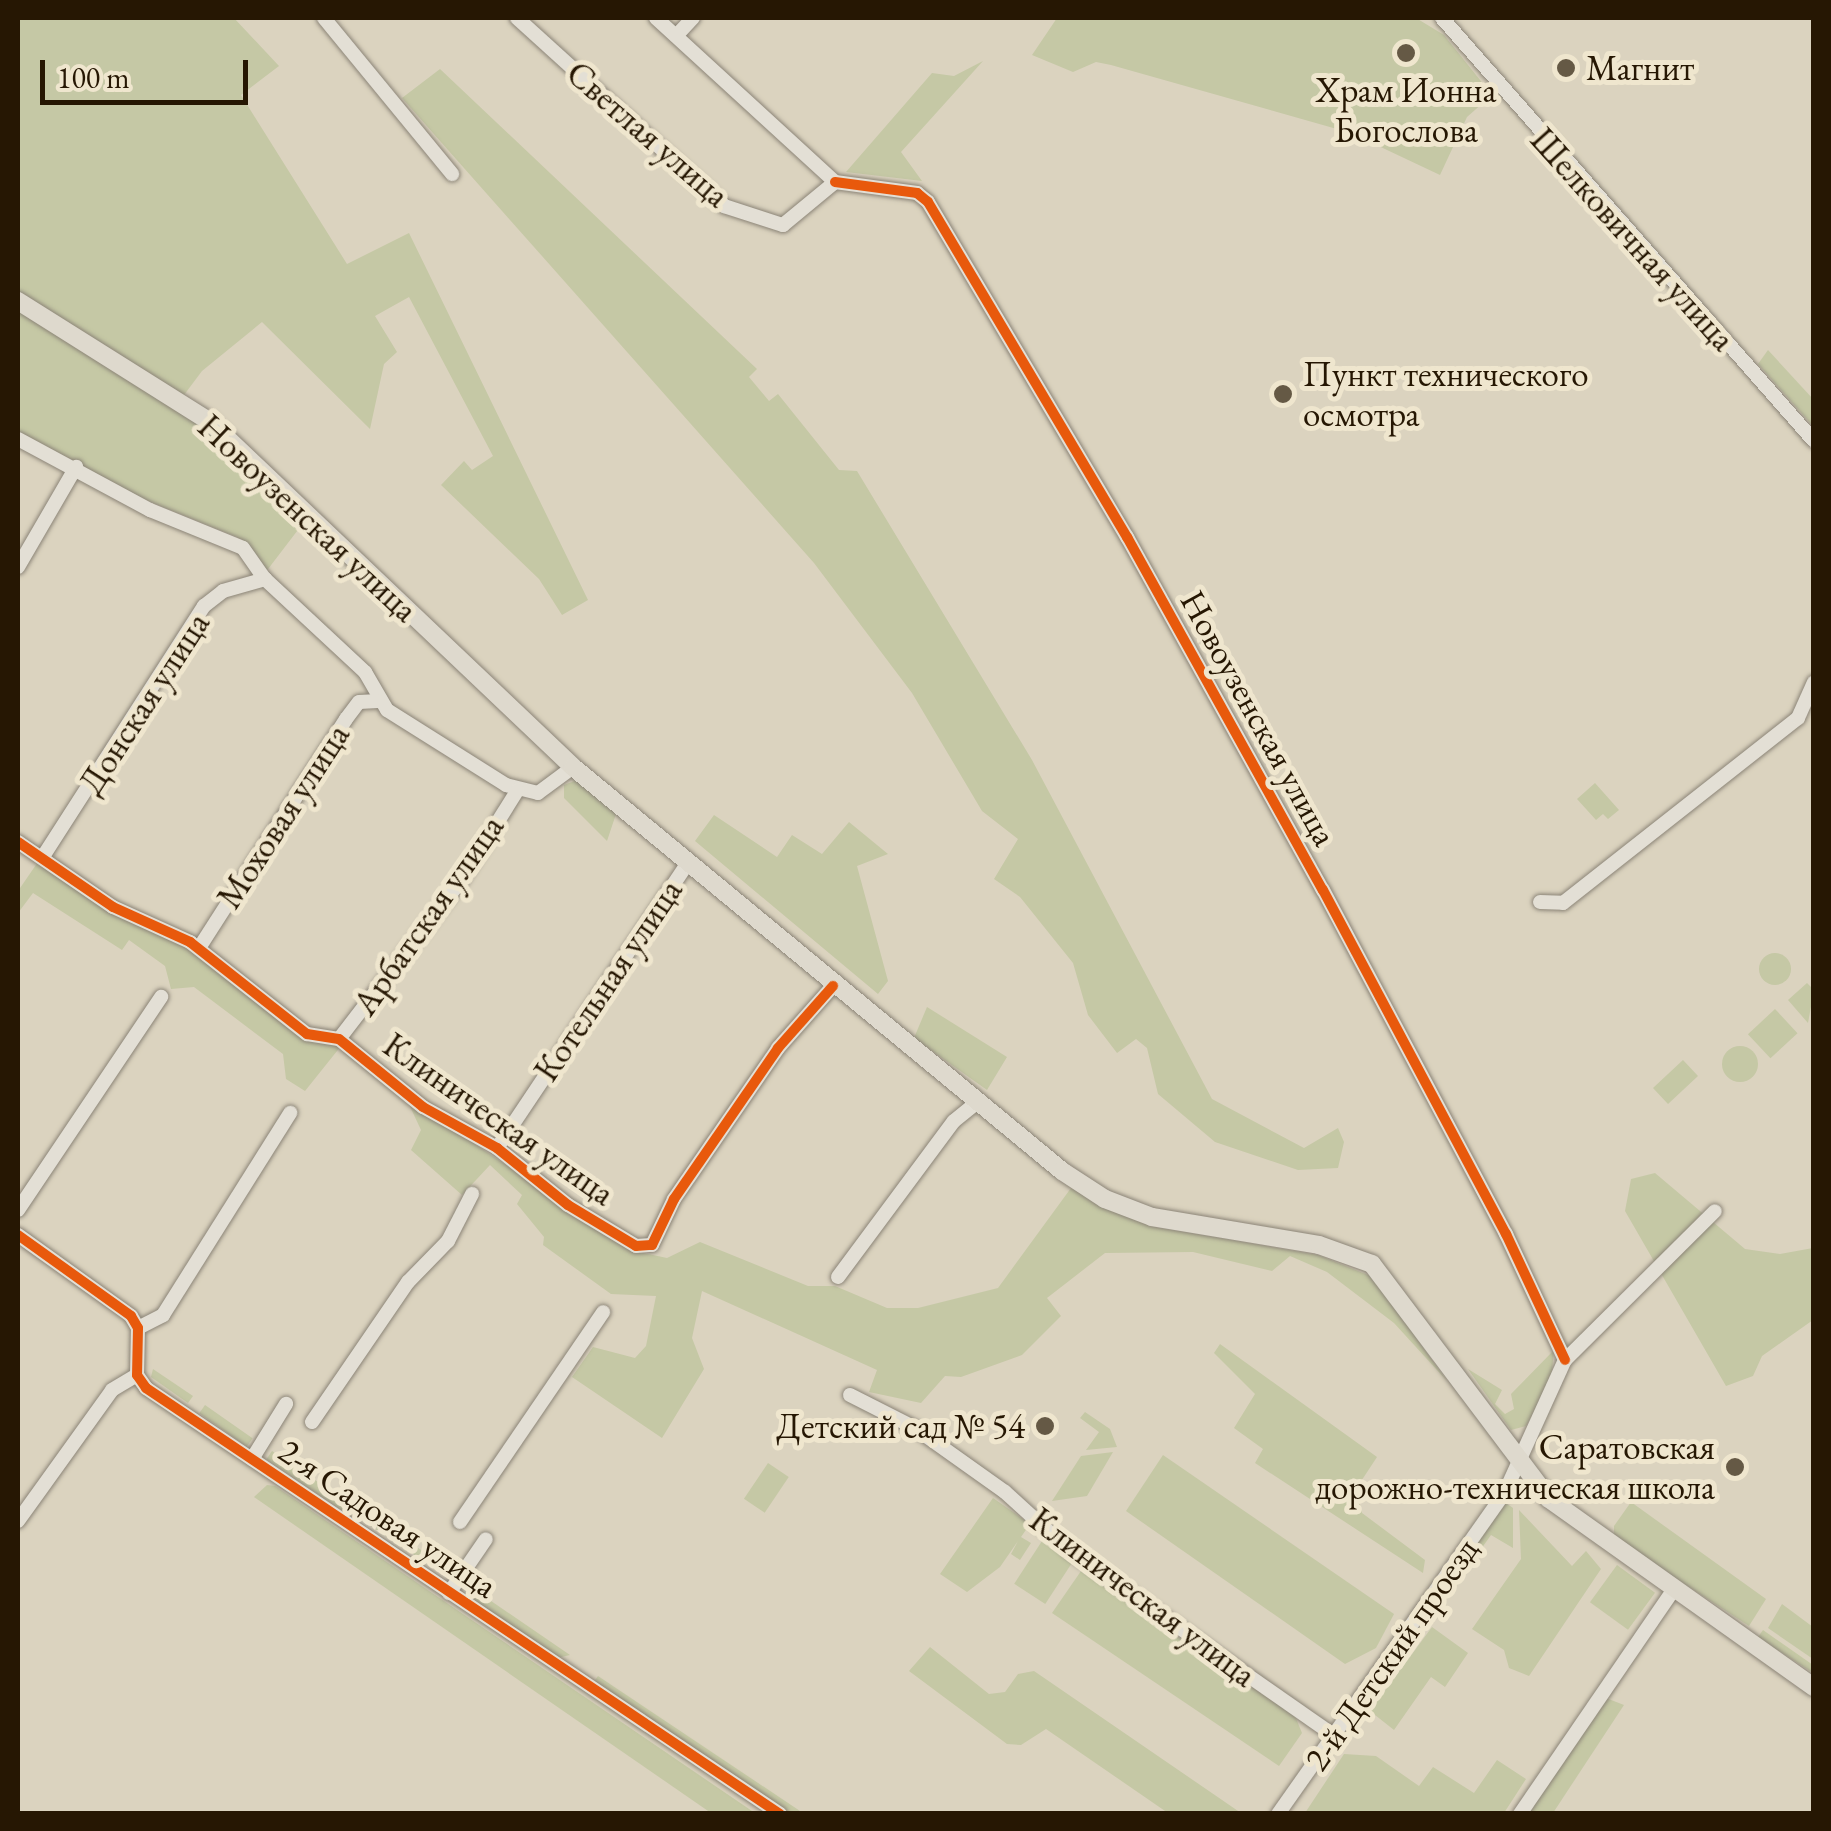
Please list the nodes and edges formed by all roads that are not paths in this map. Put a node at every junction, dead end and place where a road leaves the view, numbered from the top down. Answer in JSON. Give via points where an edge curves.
{"nodes":[{"id":1,"x":324,"y":18,"type":"edge"},
{"id":2,"x":516,"y":18,"type":"edge"},
{"id":3,"x":656,"y":18,"type":"edge"},
{"id":4,"x":692,"y":18,"type":"edge"},
{"id":5,"x":1442,"y":18,"type":"edge"},
{"id":6,"x":1459,"y":25,"type":"edge"},
{"id":7,"x":676,"y":36,"type":"junction"},
{"id":8,"x":452,"y":174,"type":"dead end"},
{"id":9,"x":834,"y":182,"type":"junction"},
{"id":10,"x":18,"y":301,"type":"edge"},
{"id":11,"x":18,"y":438,"type":"edge"},
{"id":12,"x":1814,"y":441,"type":"edge"},
{"id":13,"x":76,"y":467,"type":"junction"},
{"id":14,"x":18,"y":567,"type":"edge"},
{"id":15,"x":266,"y":580,"type":"junction"},
{"id":16,"x":1814,"y":682,"type":"edge"},
{"id":17,"x":378,"y":701,"type":"junction"},
{"id":18,"x":573,"y":766,"type":"junction"},
{"id":19,"x":516,"y":791,"type":"junction"},
{"id":20,"x":18,"y":842,"type":"edge"},
{"id":21,"x":44,"y":855,"type":"junction"},
{"id":22,"x":687,"y":864,"type":"junction"},
{"id":23,"x":1540,"y":902,"type":"dead end"},
{"id":24,"x":198,"y":948,"type":"junction"},
{"id":25,"x":833,"y":986,"type":"junction"},
{"id":26,"x":161,"y":996,"type":"dead end"},
{"id":27,"x":339,"y":1039,"type":"junction"},
{"id":28,"x":975,"y":1104,"type":"junction"},
{"id":29,"x":290,"y":1113,"type":"dead end"},
{"id":30,"x":497,"y":1148,"type":"junction"},
{"id":31,"x":472,"y":1194,"type":"dead end"},
{"id":32,"x":18,"y":1210,"type":"edge"},
{"id":33,"x":1715,"y":1211,"type":"dead end"},
{"id":34,"x":18,"y":1235,"type":"edge"},
{"id":35,"x":838,"y":1276,"type":"dead end"},
{"id":36,"x":603,"y":1312,"type":"dead end"},
{"id":37,"x":138,"y":1328,"type":"junction"},
{"id":38,"x":1565,"y":1360,"type":"junction"},
{"id":39,"x":137,"y":1375,"type":"junction"},
{"id":40,"x":850,"y":1395,"type":"dead end"},
{"id":41,"x":286,"y":1404,"type":"dead end"},
{"id":42,"x":312,"y":1422,"type":"dead end"},
{"id":43,"x":252,"y":1459,"type":"junction"},
{"id":44,"x":1518,"y":1466,"type":"junction"},
{"id":45,"x":18,"y":1520,"type":"edge"},
{"id":46,"x":460,"y":1522,"type":"dead end"},
{"id":47,"x":486,"y":1539,"type":"dead end"},
{"id":48,"x":449,"y":1592,"type":"junction"},
{"id":49,"x":1672,"y":1592,"type":"junction"},
{"id":50,"x":1814,"y":1688,"type":"edge"},
{"id":51,"x":1334,"y":1736,"type":"junction"},
{"id":52,"x":780,"y":1814,"type":"edge"},
{"id":53,"x":1278,"y":1814,"type":"edge"},
{"id":54,"x":1520,"y":1814,"type":"edge"}],
"edges":[{"from":1,"to":8,"type":"street"},
{"from":2,"to":9,"type":"street","name":"Светлая улица","via":[[724,206],[784,225]]},
{"from":3,"to":7,"type":"street"},
{"from":4,"to":7,"type":"street"},
{"from":5,"to":6,"type":"street","name":"Шелковичная улица"},
{"from":6,"to":12,"type":"street","name":"Шелковичная улица"},
{"from":7,"to":9,"type":"street"},
{"from":9,"to":38,"type":"street","name":"Новоузенская улица","via":[[917,193],[928,202],[1127,537],[1310,868],[1506,1234]]},
{"from":10,"to":18,"type":"main road","name":"Новоузенская улица","via":[[210,422]]},
{"from":11,"to":13,"type":"street","name":"Новоузенская улица"},
{"from":13,"to":14,"type":"street"},
{"from":13,"to":15,"type":"street","name":"Новоузенская улица","via":[[150,510],[243,548]]},
{"from":15,"to":17,"type":"street","name":"Новоузенская улица","via":[[365,672]]},
{"from":15,"to":21,"type":"street","name":"Донская улица","via":[[223,591],[204,606]]},
{"from":16,"to":23,"type":"street","via":[[1798,718],[1563,904]]},
{"from":17,"to":19,"type":"street","name":"Новоузенская улица"},
{"from":17,"to":24,"type":"street","name":"Моховая улица","via":[[359,702],[346,719]]},
{"from":18,"to":19,"type":"street","via":[[538,794]]},
{"from":18,"to":22,"type":"main road","name":"Новоузенская улица"},
{"from":19,"to":27,"type":"street","name":"Арбатская улица","via":[[462,879]]},
{"from":20,"to":21,"type":"street","name":"Клиническая улица"},
{"from":21,"to":24,"type":"street","name":"Клиническая улица","via":[[113,907]]},
{"from":22,"to":25,"type":"main road","name":"Новоузенская улица"},
{"from":22,"to":30,"type":"street","name":"Котельная улица"},
{"from":24,"to":27,"type":"street","name":"Клиническая улица","via":[[307,1034]]},
{"from":25,"to":28,"type":"main road","name":"Новоузенская улица"},
{"from":25,"to":30,"type":"street","name":"Клиническая улица","via":[[778,1048],[674,1198],[652,1246],[636,1246],[568,1205]]},
{"from":26,"to":32,"type":"street"},
{"from":27,"to":30,"type":"street","name":"Клиническая улица","via":[[423,1106]]},
{"from":28,"to":35,"type":"street","via":[[954,1121]]},
{"from":28,"to":44,"type":"main road","name":"Новоузенская улица","via":[[1062,1171],[1128,1210],[1319,1245],[1372,1264]]},
{"from":29,"to":37,"type":"street","via":[[163,1315]]},
{"from":31,"to":42,"type":"street","via":[[448,1241],[408,1282]]},
{"from":33,"to":38,"type":"street","name":"2-й Детский проезд"},
{"from":34,"to":37,"type":"street","via":[[131,1316]]},
{"from":36,"to":46,"type":"street"},
{"from":37,"to":39,"type":"street"},
{"from":38,"to":44,"type":"street","name":"2-й Детский проезд"},
{"from":39,"to":43,"type":"street","name":"2-я Садовая улица","via":[[146,1388]]},
{"from":39,"to":45,"type":"street","via":[[112,1390]]},
{"from":40,"to":51,"type":"street","name":"Клиническая улица","via":[[930,1439],[1005,1492],[1071,1552]]},
{"from":41,"to":43,"type":"street"},
{"from":43,"to":48,"type":"street","name":"2-я Садовая улица"},
{"from":44,"to":49,"type":"main road","name":"Новоузенская улица","via":[[1573,1519]]},
{"from":44,"to":51,"type":"street","name":"2-й Детский проезд"},
{"from":47,"to":48,"type":"street"},
{"from":48,"to":52,"type":"street","name":"2-я Садовая улица"},
{"from":49,"to":50,"type":"main road","name":"Новоузенская улица"},
{"from":49,"to":54,"type":"street"},
{"from":51,"to":53,"type":"street","name":"2-й Детский проезд"}]}
